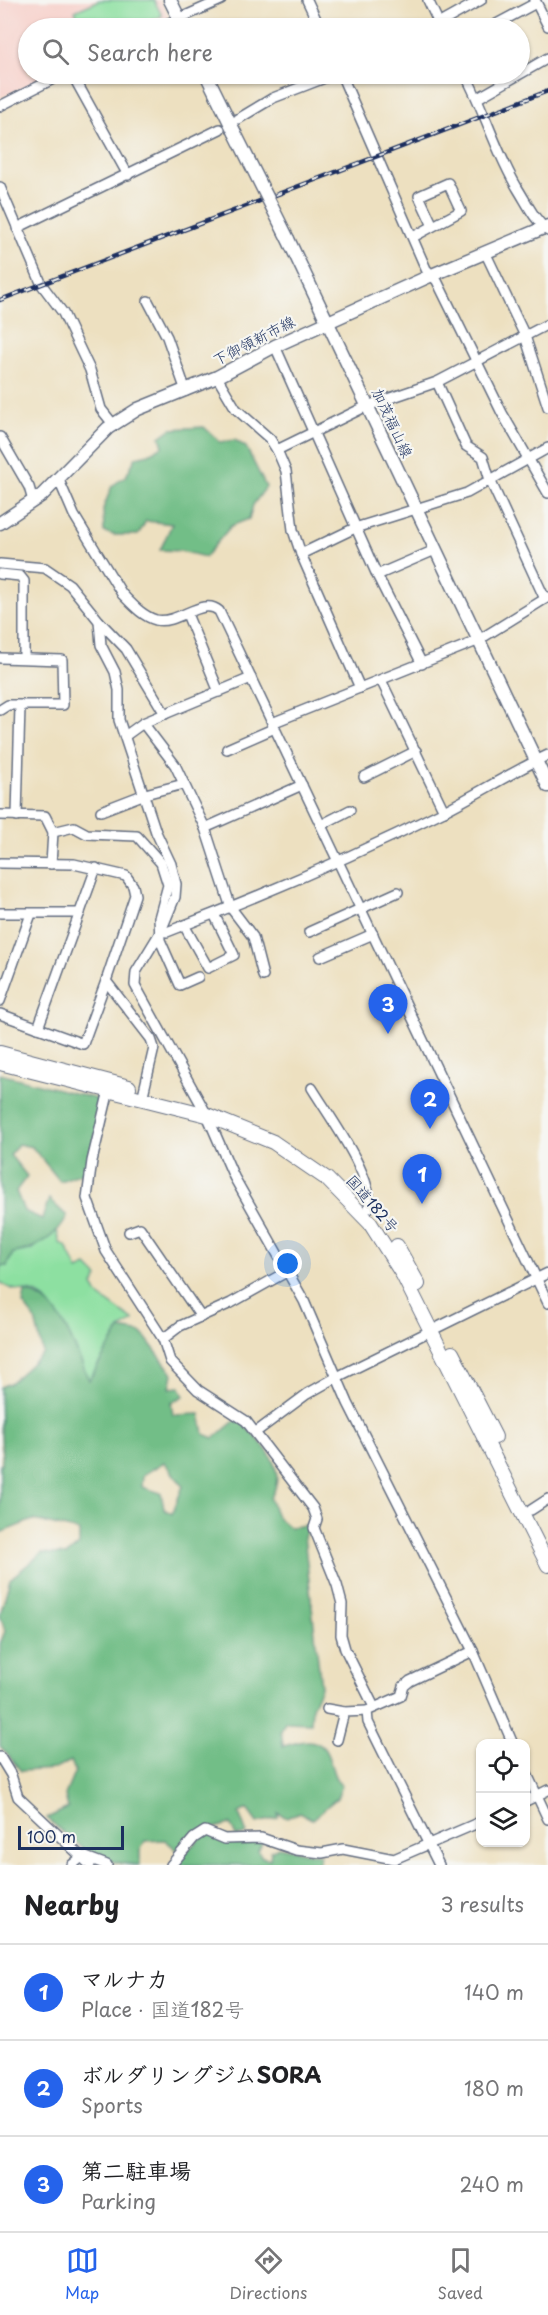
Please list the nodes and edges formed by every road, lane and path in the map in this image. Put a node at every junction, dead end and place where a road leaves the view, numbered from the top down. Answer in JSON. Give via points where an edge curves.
{"nodes":[{"id":1,"x":170,"y":0,"type":"edge"},
{"id":2,"x":221,"y":0,"type":"edge"},
{"id":3,"x":307,"y":0,"type":"edge"},
{"id":4,"x":428,"y":0,"type":"edge"},
{"id":5,"x":481,"y":0,"type":"edge"},
{"id":6,"x":536,"y":2,"type":"edge"},
{"id":7,"x":179,"y":18,"type":"edge"},
{"id":8,"x":190,"y":18,"type":"edge"},
{"id":9,"x":315,"y":18,"type":"edge"},
{"id":10,"x":434,"y":18,"type":"edge"},
{"id":11,"x":452,"y":18,"type":"edge"},
{"id":12,"x":507,"y":18,"type":"edge"},
{"id":13,"x":548,"y":26,"type":"edge"},
{"id":14,"x":548,"y":58,"type":"edge"},
{"id":15,"x":530,"y":68,"type":"edge"},
{"id":16,"x":43,"y":84,"type":"edge"},
{"id":17,"x":78,"y":84,"type":"edge"},
{"id":18,"x":211,"y":84,"type":"edge"},
{"id":19,"x":309,"y":84,"type":"edge"},
{"id":20,"x":345,"y":84,"type":"edge"},
{"id":21,"x":470,"y":84,"type":"edge"},
{"id":22,"x":502,"y":84,"type":"edge"},
{"id":23,"x":478,"y":98,"type":"junction"},
{"id":24,"x":0,"y":106,"type":"edge"},
{"id":25,"x":238,"y":119,"type":"dead end"},
{"id":26,"x":220,"y":129,"type":"dead end"},
{"id":27,"x":128,"y":175,"type":"junction"},
{"id":28,"x":0,"y":187,"type":"edge"},
{"id":29,"x":433,"y":226,"type":"junction"},
{"id":30,"x":17,"y":228,"type":"junction"},
{"id":31,"x":547,"y":228,"type":"edge"},
{"id":32,"x":413,"y":237,"type":"junction"},
{"id":33,"x":486,"y":254,"type":"junction"},
{"id":34,"x":432,"y":275,"type":"junction"},
{"id":35,"x":148,"y":301,"type":"dead end"},
{"id":36,"x":328,"y":321,"type":"junction"},
{"id":37,"x":548,"y":324,"type":"edge"},
{"id":38,"x":525,"y":336,"type":"junction"},
{"id":39,"x":275,"y":346,"type":"junction"},
{"id":40,"x":478,"y":360,"type":"junction"},
{"id":41,"x":217,"y":377,"type":"junction"},
{"id":42,"x":437,"y":382,"type":"junction"},
{"id":43,"x":186,"y":391,"type":"junction"},
{"id":44,"x":367,"y":406,"type":"junction"},
{"id":45,"x":548,"y":407,"type":"edge"},
{"id":46,"x":113,"y":424,"type":"junction"},
{"id":47,"x":313,"y":432,"type":"junction"},
{"id":48,"x":0,"y":437,"type":"edge"},
{"id":49,"x":548,"y":448,"type":"edge"},
{"id":50,"x":277,"y":450,"type":"junction"},
{"id":51,"x":528,"y":459,"type":"junction"},
{"id":52,"x":58,"y":478,"type":"junction"},
{"id":53,"x":490,"y":480,"type":"junction"},
{"id":54,"x":548,"y":493,"type":"edge"},
{"id":55,"x":33,"y":501,"type":"junction"},
{"id":56,"x":416,"y":510,"type":"junction"},
{"id":57,"x":0,"y":523,"type":"edge"},
{"id":58,"x":355,"y":528,"type":"junction"},
{"id":59,"x":435,"y":550,"type":"junction"},
{"id":60,"x":301,"y":554,"type":"junction"},
{"id":61,"x":0,"y":564,"type":"edge"},
{"id":62,"x":0,"y":574,"type":"edge"},
{"id":63,"x":376,"y":575,"type":"junction"},
{"id":64,"x":546,"y":598,"type":"edge"},
{"id":65,"x":187,"y":614,"type":"junction"},
{"id":66,"x":99,"y":621,"type":"junction"},
{"id":67,"x":477,"y":641,"type":"junction"},
{"id":68,"x":0,"y":658,"type":"edge"},
{"id":69,"x":24,"y":658,"type":"junction"},
{"id":70,"x":422,"y":664,"type":"junction"},
{"id":71,"x":251,"y":678,"type":"junction"},
{"id":72,"x":381,"y":680,"type":"junction"},
{"id":73,"x":360,"y":688,"type":"junction"},
{"id":74,"x":219,"y":692,"type":"junction"},
{"id":75,"x":20,"y":706,"type":"junction"},
{"id":76,"x":0,"y":710,"type":"edge"},
{"id":77,"x":165,"y":714,"type":"junction"},
{"id":78,"x":143,"y":723,"type":"junction"},
{"id":79,"x":274,"y":726,"type":"junction"},
{"id":80,"x":125,"y":736,"type":"junction"},
{"id":81,"x":227,"y":749,"type":"dead end"},
{"id":82,"x":416,"y":751,"type":"junction"},
{"id":83,"x":548,"y":755,"type":"edge"},
{"id":84,"x":535,"y":761,"type":"junction"},
{"id":85,"x":364,"y":777,"type":"dead end"},
{"id":86,"x":184,"y":784,"type":"junction"},
{"id":87,"x":302,"y":785,"type":"junction"},
{"id":88,"x":548,"y":786,"type":"edge"},
{"id":89,"x":145,"y":794,"type":"junction"},
{"id":90,"x":350,"y":810,"type":"dead end"},
{"id":91,"x":101,"y":811,"type":"dead end"},
{"id":92,"x":444,"y":811,"type":"junction"},
{"id":93,"x":0,"y":815,"type":"edge"},
{"id":94,"x":17,"y":816,"type":"junction"},
{"id":95,"x":321,"y":825,"type":"junction"},
{"id":96,"x":205,"y":828,"type":"junction"},
{"id":97,"x":53,"y":832,"type":"junction"},
{"id":98,"x":338,"y":861,"type":"junction"},
{"id":99,"x":0,"y":863,"type":"edge"},
{"id":100,"x":51,"y":864,"type":"junction"},
{"id":101,"x":96,"y":868,"type":"junction"},
{"id":102,"x":398,"y":892,"type":"dead end"},
{"id":103,"x":231,"y":908,"type":"junction"},
{"id":104,"x":361,"y":909,"type":"junction"},
{"id":105,"x":0,"y":913,"type":"edge"},
{"id":106,"x":80,"y":913,"type":"junction"},
{"id":107,"x":31,"y":914,"type":"junction"},
{"id":108,"x":214,"y":914,"type":"junction"},
{"id":109,"x":184,"y":925,"type":"junction"},
{"id":110,"x":160,"y":931,"type":"junction"},
{"id":111,"x":309,"y":932,"type":"dead end"},
{"id":112,"x":373,"y":934,"type":"junction"},
{"id":113,"x":320,"y":957,"type":"dead end"},
{"id":114,"x":263,"y":976,"type":"dead end"},
{"id":115,"x":198,"y":977,"type":"dead end"},
{"id":116,"x":106,"y":981,"type":"junction"},
{"id":117,"x":2,"y":988,"type":"edge"},
{"id":118,"x":0,"y":1001,"type":"edge"},
{"id":119,"x":0,"y":1014,"type":"edge"},
{"id":120,"x":38,"y":1028,"type":"junction"},
{"id":121,"x":0,"y":1053,"type":"edge"},
{"id":122,"x":0,"y":1063,"type":"edge"},
{"id":123,"x":109,"y":1086,"type":"junction"},
{"id":124,"x":312,"y":1088,"type":"dead end"},
{"id":125,"x":143,"y":1095,"type":"junction"},
{"id":126,"x":203,"y":1110,"type":"junction"},
{"id":127,"x":369,"y":1208,"type":"junction"},
{"id":128,"x":129,"y":1232,"type":"dead end"},
{"id":129,"x":288,"y":1271,"type":"junction"},
{"id":130,"x":548,"y":1273,"type":"edge"},
{"id":131,"x":537,"y":1279,"type":"junction"},
{"id":132,"x":548,"y":1303,"type":"edge"},
{"id":133,"x":201,"y":1317,"type":"junction"},
{"id":134,"x":434,"y":1327,"type":"junction"},
{"id":135,"x":163,"y":1339,"type":"junction"},
{"id":136,"x":336,"y":1377,"type":"junction"},
{"id":137,"x":256,"y":1432,"type":"junction"},
{"id":138,"x":548,"y":1500,"type":"edge"},
{"id":139,"x":531,"y":1510,"type":"junction"},
{"id":140,"x":548,"y":1544,"type":"edge"},
{"id":141,"x":548,"y":1565,"type":"edge"},
{"id":142,"x":473,"y":1651,"type":"junction"},
{"id":143,"x":327,"y":1709,"type":"dead end"},
{"id":144,"x":371,"y":1709,"type":"junction"},
{"id":145,"x":344,"y":1712,"type":"junction"},
{"id":146,"x":511,"y":1739,"type":"edge"},
{"id":147,"x":337,"y":1740,"type":"dead end"},
{"id":148,"x":0,"y":1757,"type":"edge"},
{"id":149,"x":530,"y":1782,"type":"edge"},
{"id":150,"x":548,"y":1790,"type":"edge"},
{"id":151,"x":537,"y":1796,"type":"junction"},
{"id":152,"x":530,"y":1799,"type":"edge"},
{"id":153,"x":548,"y":1819,"type":"edge"},
{"id":154,"x":476,"y":1824,"type":"edge"},
{"id":155,"x":429,"y":1845,"type":"junction"},
{"id":156,"x":83,"y":1856,"type":"junction"},
{"id":157,"x":72,"y":1865,"type":"edge"},
{"id":158,"x":90,"y":1865,"type":"edge"},
{"id":159,"x":107,"y":1865,"type":"edge"},
{"id":160,"x":171,"y":1865,"type":"edge"},
{"id":161,"x":439,"y":1865,"type":"edge"}],
"edges":[{"from":1,"to":7,"type":"main road"},
{"from":2,"to":8,"type":"street"},
{"from":3,"to":9,"type":"street"},
{"from":4,"to":10,"type":"street"},
{"from":5,"to":11,"type":"street"},
{"from":6,"to":12,"type":"street"},
{"from":6,"to":13,"type":"street"},
{"from":14,"to":15,"type":"street"},
{"from":16,"to":24,"type":"street"},
{"from":17,"to":27,"type":"street"},
{"from":18,"to":36,"type":"main road","name":"加茂福山線","bridge":true},
{"from":19,"to":25,"type":"street","via":[[273,98]]},
{"from":20,"to":32,"type":"street"},
{"from":21,"to":23,"type":"street"},
{"from":22,"to":23,"type":"street"},
{"from":23,"to":31,"type":"street","via":[[509,177],[534,218]]},
{"from":26,"to":27,"type":"street"},
{"from":27,"to":30,"type":"street"},
{"from":28,"to":30,"type":"street"},
{"from":29,"to":29,"type":"street","via":[[419,196],[448,183],[461,211]]},
{"from":29,"to":32,"type":"street"},
{"from":30,"to":46,"type":"street","via":[[42,285],[63,313],[90,370],[100,409]]},
{"from":31,"to":33,"type":"main road","name":"下御領新市線"},
{"from":32,"to":34,"type":"street"},
{"from":33,"to":34,"type":"main road","name":"下御領新市線"},
{"from":33,"to":38,"type":"street"},
{"from":34,"to":36,"type":"main road","name":"下御領新市線"},
{"from":34,"to":40,"type":"street"},
{"from":35,"to":43,"type":"street","via":[[167,337]]},
{"from":36,"to":39,"type":"main road","name":"下御領新市線"},
{"from":36,"to":44,"type":"main road","name":"加茂福山線"},
{"from":37,"to":38,"type":"street"},
{"from":38,"to":40,"type":"street"},
{"from":38,"to":45,"type":"street"},
{"from":39,"to":41,"type":"main road","name":"下御領新市線"},
{"from":39,"to":47,"type":"street"},
{"from":40,"to":42,"type":"street"},
{"from":40,"to":51,"type":"street"},
{"from":41,"to":43,"type":"main road","name":"下御領新市線"},
{"from":41,"to":50,"type":"street","via":[[236,409]]},
{"from":42,"to":44,"type":"street"},
{"from":42,"to":53,"type":"street","via":[[466,446],[483,457]]},
{"from":43,"to":46,"type":"main road","name":"下御領新市線","via":[[138,409]]},
{"from":44,"to":47,"type":"street"},
{"from":44,"to":56,"type":"main road","name":"加茂福山線"},
{"from":46,"to":52,"type":"main road","name":"下御領新市線"},
{"from":47,"to":50,"type":"street"},
{"from":47,"to":58,"type":"street"},
{"from":48,"to":55,"type":"street"},
{"from":49,"to":51,"type":"street"},
{"from":50,"to":60,"type":"street","via":[[286,471],[292,530]]},
{"from":51,"to":53,"type":"street"},
{"from":51,"to":54,"type":"street"},
{"from":52,"to":55,"type":"main road","name":"下御領新市線"},
{"from":52,"to":65,"type":"street","via":[[74,515],[122,594],[156,620]]},
{"from":53,"to":56,"type":"street","via":[[467,493]]},
{"from":53,"to":64,"type":"street"},
{"from":55,"to":57,"type":"main road","name":"下御領新市線"},
{"from":56,"to":58,"type":"street"},
{"from":56,"to":59,"type":"main road","name":"加茂福山線"},
{"from":58,"to":60,"type":"street"},
{"from":58,"to":63,"type":"street"},
{"from":59,"to":63,"type":"street"},
{"from":59,"to":67,"type":"main road","name":"加茂福山線"},
{"from":60,"to":73,"type":"street"},
{"from":61,"to":66,"type":"street","via":[[45,568],[70,585]]},
{"from":62,"to":69,"type":"street","via":[[24,580]]},
{"from":63,"to":70,"type":"street"},
{"from":64,"to":67,"type":"street"},
{"from":65,"to":71,"type":"street","via":[[207,605],[219,611]]},
{"from":65,"to":74,"type":"street"},
{"from":66,"to":77,"type":"street","via":[[126,649]]},
{"from":66,"to":80,"type":"street","via":[[101,645],[115,672]]},
{"from":67,"to":70,"type":"street"},
{"from":67,"to":84,"type":"main road","name":"加茂福山線"},
{"from":68,"to":69,"type":"street"},
{"from":69,"to":75,"type":"street","via":[[62,660],[63,705]]},
{"from":70,"to":72,"type":"street"},
{"from":71,"to":74,"type":"street"},
{"from":71,"to":79,"type":"street"},
{"from":72,"to":73,"type":"street"},
{"from":72,"to":82,"type":"street"},
{"from":73,"to":79,"type":"street"},
{"from":74,"to":77,"type":"street"},
{"from":75,"to":76,"type":"street","via":[[8,705]]},
{"from":75,"to":94,"type":"street"},
{"from":77,"to":78,"type":"street"},
{"from":78,"to":80,"type":"street"},
{"from":78,"to":86,"type":"street","via":[[175,765]]},
{"from":79,"to":81,"type":"street"},
{"from":79,"to":87,"type":"street"},
{"from":80,"to":89,"type":"street"},
{"from":82,"to":85,"type":"street"},
{"from":82,"to":92,"type":"street"},
{"from":83,"to":84,"type":"street"},
{"from":84,"to":88,"type":"main road","name":"加茂福山線"},
{"from":84,"to":92,"type":"street"},
{"from":86,"to":89,"type":"street"},
{"from":86,"to":96,"type":"street"},
{"from":87,"to":95,"type":"street"},
{"from":87,"to":96,"type":"street"},
{"from":89,"to":91,"type":"street"},
{"from":89,"to":110,"type":"street","via":[[176,884],[175,897]]},
{"from":90,"to":95,"type":"street"},
{"from":92,"to":98,"type":"street"},
{"from":93,"to":94,"type":"street"},
{"from":94,"to":97,"type":"street","via":[[45,816]]},
{"from":95,"to":98,"type":"street"},
{"from":96,"to":103,"type":"street"},
{"from":97,"to":100,"type":"street"},
{"from":97,"to":110,"type":"street","via":[[74,827],[87,834],[137,836],[161,863],[168,885],[159,918]]},
{"from":98,"to":103,"type":"street"},
{"from":98,"to":104,"type":"street"},
{"from":99,"to":100,"type":"street"},
{"from":100,"to":101,"type":"street"},
{"from":101,"to":106,"type":"street"},
{"from":101,"to":116,"type":"street","via":[[126,876],[135,895]]},
{"from":102,"to":104,"type":"street"},
{"from":103,"to":108,"type":"street"},
{"from":103,"to":114,"type":"street","via":[[253,937]]},
{"from":104,"to":111,"type":"street"},
{"from":104,"to":112,"type":"street"},
{"from":105,"to":107,"type":"street"},
{"from":106,"to":107,"type":"street"},
{"from":106,"to":120,"type":"street"},
{"from":107,"to":117,"type":"street"},
{"from":108,"to":109,"type":"street"},
{"from":108,"to":109,"type":"street","via":[[234,954],[208,968]]},
{"from":109,"to":110,"type":"street"},
{"from":110,"to":115,"type":"street","via":[[160,940],[180,985]]},
{"from":110,"to":126,"type":"street","via":[[136,972],[135,985]]},
{"from":112,"to":113,"type":"street"},
{"from":112,"to":131,"type":"street"},
{"from":116,"to":120,"type":"street","via":[[82,1044]]},
{"from":116,"to":125,"type":"street","via":[[154,1048]]},
{"from":117,"to":118,"type":"street"},
{"from":119,"to":120,"type":"street"},
{"from":121,"to":123,"type":"highway","name":"国道182号"},
{"from":122,"to":123,"type":"highway","name":"国道182号"},
{"from":123,"to":125,"type":"highway","name":"国道182号"},
{"from":123,"to":135,"type":"street","via":[[87,1198],[106,1251]]},
{"from":124,"to":127,"type":"street","via":[[353,1156],[371,1198]]},
{"from":125,"to":126,"type":"highway","name":"国道182号"},
{"from":126,"to":127,"type":"highway","name":"国道182号","via":[[258,1126],[305,1151]]},
{"from":126,"to":129,"type":"street","via":[[234,1177]]},
{"from":126,"to":134,"type":"highway","name":"国道182号","via":[[273,1142],[349,1199],[388,1247]]},
{"from":127,"to":134,"type":"highway","name":"国道182号","via":[[409,1265]]},
{"from":128,"to":133,"type":"street","via":[[140,1228]]},
{"from":129,"to":133,"type":"street"},
{"from":129,"to":136,"type":"street"},
{"from":130,"to":131,"type":"street"},
{"from":131,"to":132,"type":"street"},
{"from":131,"to":134,"type":"street"},
{"from":133,"to":135,"type":"street"},
{"from":134,"to":136,"type":"street"},
{"from":134,"to":139,"type":"highway","name":"国道182号"},
{"from":134,"to":141,"type":"highway","name":"国道182号"},
{"from":135,"to":137,"type":"street","via":[[170,1361],[183,1377],[232,1410]]},
{"from":136,"to":137,"type":"street"},
{"from":136,"to":142,"type":"street"},
{"from":137,"to":144,"type":"street","via":[[313,1508],[317,1519],[314,1528],[342,1604],[343,1642]]},
{"from":138,"to":139,"type":"street"},
{"from":139,"to":140,"type":"highway","name":"国道182号"},
{"from":142,"to":144,"type":"street","via":[[410,1681],[401,1696]]},
{"from":142,"to":146,"type":"street"},
{"from":143,"to":145,"type":"street"},
{"from":144,"to":145,"type":"street"},
{"from":144,"to":155,"type":"street","via":[[368,1722]]},
{"from":145,"to":147,"type":"street"},
{"from":148,"to":156,"type":"street","via":[[18,1797]]},
{"from":149,"to":151,"type":"street"},
{"from":150,"to":151,"type":"street"},
{"from":151,"to":152,"type":"street"},
{"from":151,"to":153,"type":"street"},
{"from":154,"to":155,"type":"street"},
{"from":155,"to":160,"type":"street","via":[[394,1858],[343,1848],[322,1852],[296,1850],[261,1838],[224,1839],[205,1831]]},
{"from":155,"to":161,"type":"street"},
{"from":156,"to":157,"type":"street"},
{"from":156,"to":158,"type":"street"},
{"from":156,"to":159,"type":"street"}]}
